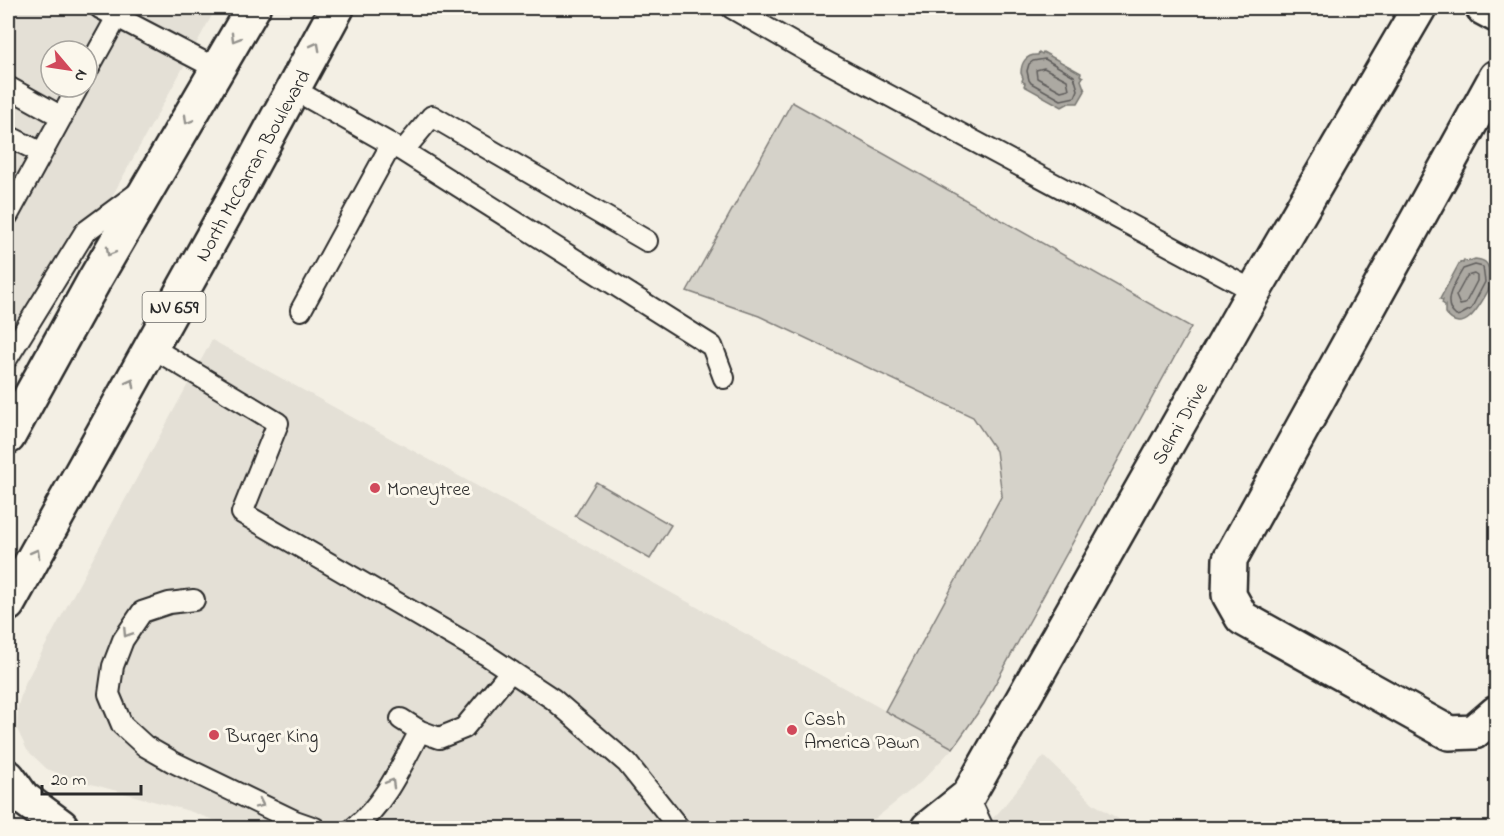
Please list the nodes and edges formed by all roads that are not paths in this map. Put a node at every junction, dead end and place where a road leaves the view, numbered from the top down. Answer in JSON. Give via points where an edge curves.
{"nodes":[{"id":1,"x":253,"y":8,"type":"edge"},
{"id":2,"x":336,"y":8,"type":"edge"},
{"id":3,"x":732,"y":8,"type":"edge"},
{"id":4,"x":1419,"y":8,"type":"edge"},
{"id":5,"x":1483,"y":8,"type":"edge"},
{"id":6,"x":113,"y":10,"type":"edge"},
{"id":7,"x":1497,"y":15,"type":"edge"},
{"id":8,"x":99,"y":43,"type":"edge"},
{"id":9,"x":217,"y":69,"type":"junction"},
{"id":10,"x":1497,"y":77,"type":"edge"},
{"id":11,"x":8,"y":87,"type":"edge"},
{"id":12,"x":293,"y":89,"type":"junction"},
{"id":13,"x":72,"y":99,"type":"edge"},
{"id":14,"x":62,"y":117,"type":"junction"},
{"id":15,"x":8,"y":136,"type":"edge"},
{"id":16,"x":397,"y":148,"type":"junction"},
{"id":17,"x":42,"y":153,"type":"junction"},
{"id":18,"x":150,"y":183,"type":"junction"},
{"id":19,"x":8,"y":215,"type":"edge"},
{"id":20,"x":647,"y":241,"type":"dead end"},
{"id":21,"x":1254,"y":291,"type":"junction"},
{"id":22,"x":301,"y":310,"type":"dead end"},
{"id":23,"x":151,"y":347,"type":"junction"},
{"id":24,"x":8,"y":357,"type":"edge"},
{"id":25,"x":724,"y":378,"type":"dead end"},
{"id":26,"x":8,"y":437,"type":"edge"},
{"id":27,"x":194,"y":600,"type":"dead end"},
{"id":28,"x":8,"y":604,"type":"edge"},
{"id":29,"x":511,"y":671,"type":"junction"},
{"id":30,"x":1497,"y":713,"type":"edge"},
{"id":31,"x":401,"y":719,"type":"dead end"},
{"id":32,"x":420,"y":731,"type":"junction"},
{"id":33,"x":8,"y":777,"type":"edge"},
{"id":34,"x":968,"y":796,"type":"junction"},
{"id":35,"x":8,"y":814,"type":"edge"},
{"id":36,"x":66,"y":827,"type":"edge"},
{"id":37,"x":315,"y":828,"type":"edge"},
{"id":38,"x":354,"y":828,"type":"edge"},
{"id":39,"x":679,"y":828,"type":"edge"},
{"id":40,"x":928,"y":828,"type":"edge"},
{"id":41,"x":983,"y":828,"type":"edge"}],
"edges":[{"from":1,"to":9,"type":"street","one_way":true},
{"from":12,"to":2,"type":"street","name":"North McCarran Boulevard","number":"NV 659","one_way":true},
{"from":3,"to":21,"type":"lane"},
{"from":4,"to":21,"type":"street","name":"Selmi Drive"},
{"from":5,"to":7,"type":"street"},
{"from":6,"to":8,"type":"lane"},
{"from":6,"to":9,"type":"lane"},
{"from":9,"to":18,"type":"street","one_way":true},
{"from":10,"to":30,"type":"street","via":[[1230,559],[1229,596],[1242,618],[1449,733],[1474,732]]},
{"from":11,"to":14,"type":"lane"},
{"from":12,"to":16,"type":"lane"},
{"from":12,"to":23,"type":"street","name":"North McCarran Boulevard","number":"NV 659"},
{"from":13,"to":14,"type":"lane"},
{"from":14,"to":17,"type":"lane"},
{"from":15,"to":17,"type":"lane"},
{"from":16,"to":20,"type":"lane","via":[[432,116]]},
{"from":16,"to":22,"type":"lane"},
{"from":16,"to":25,"type":"lane","via":[[712,345]]},
{"from":17,"to":19,"type":"lane"},
{"from":18,"to":24,"type":"lane","via":[[85,232]]},
{"from":18,"to":26,"type":"street","one_way":true},
{"from":21,"to":34,"type":"street","name":"Selmi Drive"},
{"from":28,"to":23,"type":"street","name":"North McCarran Boulevard","number":"NV 659","one_way":true},
{"from":23,"to":29,"type":"lane","via":[[278,423],[242,513]]},
{"from":27,"to":37,"type":"lane","one_way":true,"via":[[142,612],[123,640],[113,666],[109,694],[122,725],[145,746],[173,762]]},
{"from":29,"to":32,"type":"lane","via":[[464,728],[439,738]]},
{"from":29,"to":39,"type":"lane","via":[[553,699],[627,763]]},
{"from":31,"to":32,"type":"lane"},
{"from":38,"to":32,"type":"lane","one_way":true,"via":[[381,801]]},
{"from":33,"to":36,"type":"street","via":[[23,798]]},
{"from":34,"to":40,"type":"street","name":"Selmi Drive"},
{"from":34,"to":41,"type":"lane"},
{"from":35,"to":36,"type":"street"}]}
